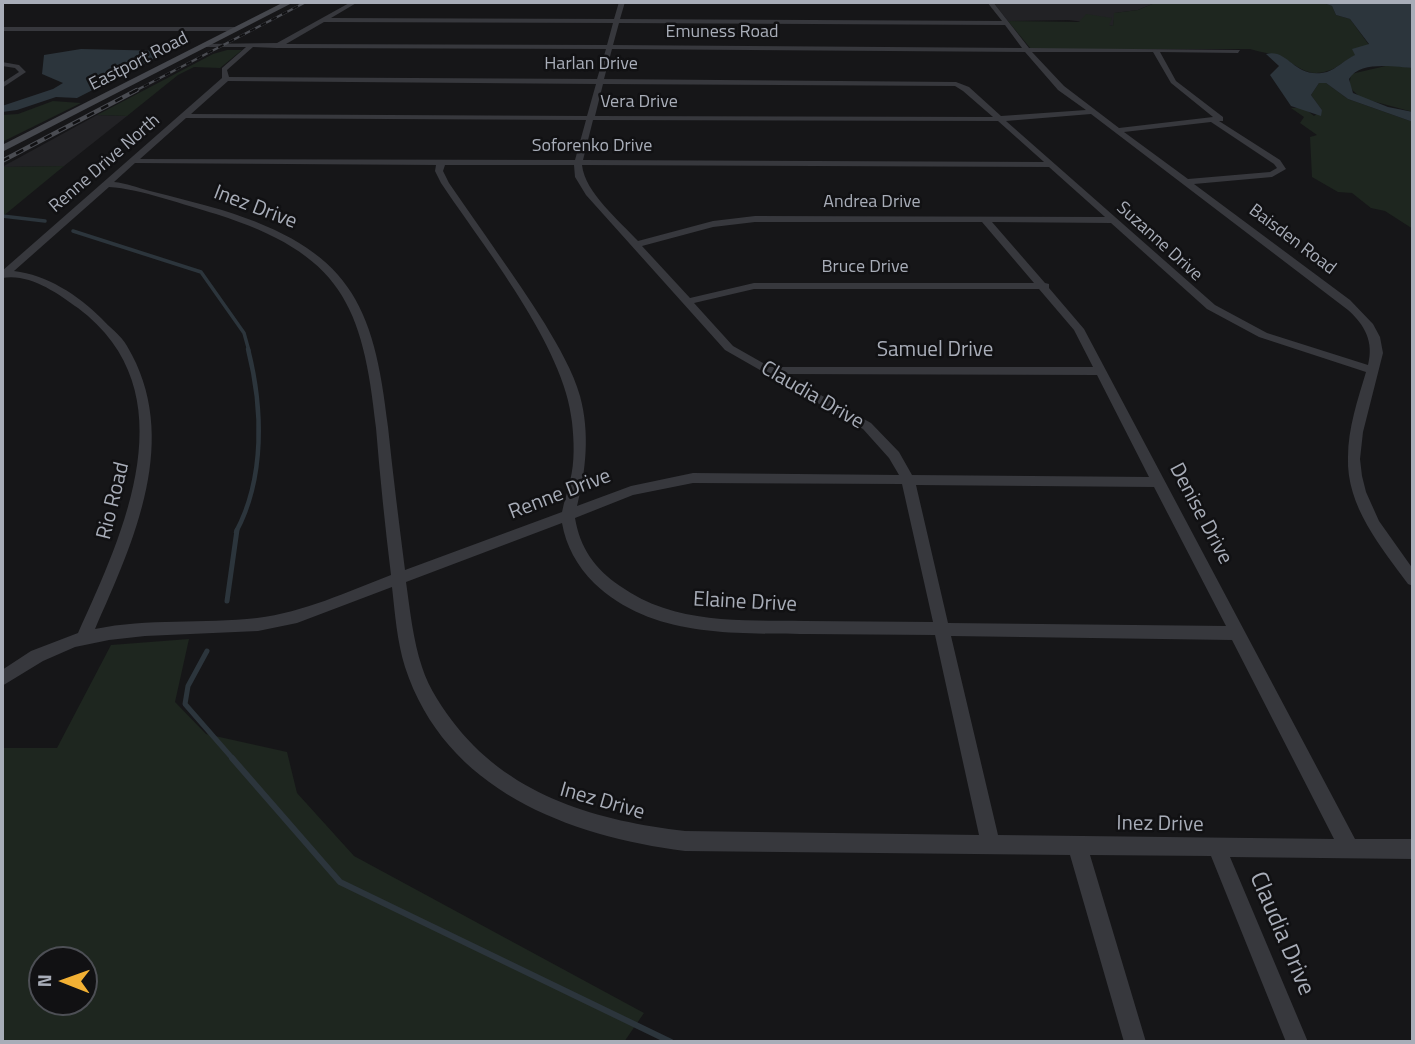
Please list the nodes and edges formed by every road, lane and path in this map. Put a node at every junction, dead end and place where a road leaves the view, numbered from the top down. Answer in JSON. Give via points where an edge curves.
{"nodes":[{"id":1,"x":290,"y":2,"type":"edge"},
{"id":2,"x":355,"y":2,"type":"edge"},
{"id":3,"x":622,"y":2,"type":"edge"},
{"id":4,"x":990,"y":2,"type":"edge"},
{"id":5,"x":322,"y":20,"type":"junction"},
{"id":6,"x":617,"y":22,"type":"junction"},
{"id":7,"x":1007,"y":23,"type":"junction"},
{"id":8,"x":2,"y":29,"type":"edge"},
{"id":9,"x":236,"y":29,"type":"junction"},
{"id":10,"x":205,"y":45,"type":"junction"},
{"id":11,"x":250,"y":47,"type":"junction"},
{"id":12,"x":262,"y":47,"type":"junction"},
{"id":13,"x":276,"y":47,"type":"junction"},
{"id":14,"x":609,"y":48,"type":"junction"},
{"id":15,"x":1028,"y":50,"type":"junction"},
{"id":16,"x":1155,"y":51,"type":"junction"},
{"id":17,"x":1238,"y":51,"type":"dead end"},
{"id":18,"x":2,"y":64,"type":"edge"},
{"id":19,"x":226,"y":77,"type":"junction"},
{"id":20,"x":601,"y":81,"type":"junction"},
{"id":21,"x":956,"y":84,"type":"joint"},
{"id":22,"x":2,"y":86,"type":"edge"},
{"id":23,"x":1093,"y":112,"type":"junction"},
{"id":24,"x":184,"y":116,"type":"junction"},
{"id":25,"x":590,"y":118,"type":"junction"},
{"id":26,"x":1000,"y":120,"type":"junction"},
{"id":27,"x":1215,"y":122,"type":"junction"},
{"id":28,"x":1118,"y":130,"type":"junction"},
{"id":29,"x":2,"y":149,"type":"edge"},
{"id":30,"x":132,"y":161,"type":"junction"},
{"id":31,"x":442,"y":162,"type":"junction"},
{"id":32,"x":578,"y":163,"type":"junction"},
{"id":33,"x":1051,"y":165,"type":"junction"},
{"id":34,"x":1186,"y":182,"type":"junction"},
{"id":35,"x":107,"y":184,"type":"junction"},
{"id":36,"x":984,"y":219,"type":"junction"},
{"id":37,"x":1112,"y":220,"type":"junction"},
{"id":38,"x":635,"y":245,"type":"junction"},
{"id":39,"x":4,"y":274,"type":"edge"},
{"id":40,"x":1045,"y":286,"type":"junction"},
{"id":41,"x":687,"y":302,"type":"junction"},
{"id":42,"x":767,"y":370,"type":"junction"},
{"id":43,"x":1373,"y":370,"type":"junction"},
{"id":44,"x":1102,"y":371,"type":"junction"},
{"id":45,"x":908,"y":480,"type":"junction"},
{"id":46,"x":1159,"y":482,"type":"junction"},
{"id":47,"x":568,"y":515,"type":"junction"},
{"id":48,"x":399,"y":580,"type":"junction"},
{"id":49,"x":1413,"y":580,"type":"edge"},
{"id":50,"x":942,"y":630,"type":"junction"},
{"id":51,"x":1238,"y":633,"type":"junction"},
{"id":52,"x":83,"y":637,"type":"junction"},
{"id":53,"x":2,"y":679,"type":"edge"},
{"id":54,"x":991,"y":845,"type":"junction"},
{"id":55,"x":1077,"y":845,"type":"junction"},
{"id":56,"x":1216,"y":846,"type":"junction"},
{"id":57,"x":1350,"y":849,"type":"junction"},
{"id":58,"x":1413,"y":849,"type":"edge"},
{"id":59,"x":1135,"y":1042,"type":"edge"},
{"id":60,"x":1297,"y":1042,"type":"edge"}],
"edges":[{"from":1,"to":9,"type":"street","name":"Eastport Road"},
{"from":2,"to":5,"type":"street"},
{"from":3,"to":6,"type":"street"},
{"from":4,"to":7,"type":"street","name":"Baisden Road"},
{"from":5,"to":6,"type":"street"},
{"from":5,"to":13,"type":"street"},
{"from":6,"to":7,"type":"street"},
{"from":6,"to":14,"type":"street"},
{"from":7,"to":15,"type":"street","name":"Baisden Road"},
{"from":8,"to":9,"type":"street"},
{"from":9,"to":10,"type":"street","name":"Eastport Road"},
{"from":10,"to":11,"type":"street","name":"Emuness Road"},
{"from":10,"to":29,"type":"street","name":"Eastport Road"},
{"from":11,"to":12,"type":"street","name":"Emuness Road"},
{"from":11,"to":19,"type":"street","name":"Renne Drive North","via":[[224,69]]},
{"from":12,"to":13,"type":"street","name":"Emuness Road"},
{"from":12,"to":19,"type":"street","name":"Renne Drive North"},
{"from":13,"to":14,"type":"street","name":"Emuness Road"},
{"from":14,"to":15,"type":"street","name":"Emuness Road"},
{"from":14,"to":20,"type":"street"},
{"from":15,"to":16,"type":"street","name":"Emuness Road"},
{"from":15,"to":23,"type":"street","name":"Baisden Road","via":[[1055,82]]},
{"from":16,"to":17,"type":"street","name":"Emuness Road"},
{"from":16,"to":27,"type":"street","via":[[1173,82],[1220,117]]},
{"from":18,"to":22,"type":"street","via":[[23,72]]},
{"from":19,"to":20,"type":"street","name":"Harlan Drive"},
{"from":19,"to":24,"type":"street","name":"Renne Drive North"},
{"from":20,"to":21,"type":"street","name":"Harlan Drive"},
{"from":20,"to":25,"type":"street"},
{"from":21,"to":26,"type":"street","name":"Suzanne Drive"},
{"from":23,"to":26,"type":"street","name":"Vera Drive"},
{"from":23,"to":28,"type":"street","name":"Baisden Road"},
{"from":24,"to":25,"type":"street","name":"Vera Drive"},
{"from":24,"to":30,"type":"street","name":"Renne Drive North"},
{"from":25,"to":26,"type":"street","name":"Vera Drive"},
{"from":25,"to":32,"type":"street"},
{"from":26,"to":33,"type":"street","name":"Suzanne Drive"},
{"from":27,"to":28,"type":"street"},
{"from":27,"to":34,"type":"street","via":[[1282,169],[1272,174]]},
{"from":28,"to":34,"type":"street","name":"Baisden Road"},
{"from":30,"to":31,"type":"street","name":"Soforenko Drive"},
{"from":30,"to":35,"type":"street","name":"Renne Drive North"},
{"from":31,"to":32,"type":"street","name":"Soforenko Drive"},
{"from":31,"to":47,"type":"street","via":[[439,171],[445,183],[554,349],[572,389],[578,476]]},
{"from":32,"to":33,"type":"street","name":"Soforenko Drive"},
{"from":32,"to":38,"type":"street","name":"Claudia Drive","via":[[582,184]]},
{"from":33,"to":37,"type":"street","name":"Suzanne Drive"},
{"from":34,"to":43,"type":"street","name":"Baisden Road","via":[[1357,312],[1377,343]]},
{"from":35,"to":39,"type":"street","name":"Renne Drive North"},
{"from":35,"to":48,"type":"street","name":"Inez Drive","via":[[258,227],[319,262],[348,293],[365,325],[374,362]]},
{"from":36,"to":37,"type":"street","name":"Andrea Drive"},
{"from":36,"to":38,"type":"street","name":"Andrea Drive","via":[[755,219],[713,224]]},
{"from":36,"to":40,"type":"street","name":"Denise Drive"},
{"from":37,"to":43,"type":"street","name":"Suzanne Drive","via":[[1227,317],[1283,342]]},
{"from":38,"to":41,"type":"street","name":"Claudia Drive"},
{"from":39,"to":52,"type":"street","name":"Rio Road","via":[[33,277],[98,319],[124,350],[142,390],[147,428],[142,487],[121,554]]},
{"from":40,"to":41,"type":"street","name":"Bruce Drive","via":[[754,286]]},
{"from":40,"to":44,"type":"street","name":"Denise Drive","via":[[1071,316]]},
{"from":41,"to":42,"type":"street","name":"Claudia Drive","via":[[729,348]]},
{"from":42,"to":44,"type":"street","name":"Samuel Drive"},
{"from":42,"to":45,"type":"street","name":"Claudia Drive","via":[[867,426],[894,455]]},
{"from":43,"to":49,"type":"street","name":"Baisden Road","via":[[1354,457],[1355,477],[1375,526]]},
{"from":44,"to":46,"type":"street","name":"Denise Drive"},
{"from":45,"to":46,"type":"street","name":"Renne Drive"},
{"from":45,"to":47,"type":"street","name":"Renne Drive","via":[[693,478],[631,491]]},
{"from":45,"to":50,"type":"street","name":"Claudia Drive"},
{"from":46,"to":51,"type":"street","name":"Denise Drive"},
{"from":47,"to":48,"type":"street","name":"Renne Drive"},
{"from":47,"to":50,"type":"street","name":"Elaine Drive","via":[[574,543],[598,577],[639,606],[676,620],[720,626]]},
{"from":48,"to":52,"type":"street","name":"Renne Drive","via":[[272,623],[129,628]]},
{"from":48,"to":54,"type":"street","name":"Inez Drive","via":[[416,675],[445,728],[488,772],[543,807],[583,823],[652,838]]},
{"from":50,"to":51,"type":"street","name":"Elaine Drive"},
{"from":50,"to":54,"type":"street","name":"Claudia Drive"},
{"from":51,"to":57,"type":"street","name":"Denise Drive"},
{"from":52,"to":53,"type":"street","name":"Renne Drive"},
{"from":54,"to":55,"type":"street","name":"Inez Drive"},
{"from":55,"to":56,"type":"street","name":"Inez Drive"},
{"from":55,"to":59,"type":"street"},
{"from":56,"to":57,"type":"street","name":"Inez Drive"},
{"from":56,"to":60,"type":"street","name":"Claudia Drive"},
{"from":57,"to":58,"type":"street","name":"Inez Drive"}]}
